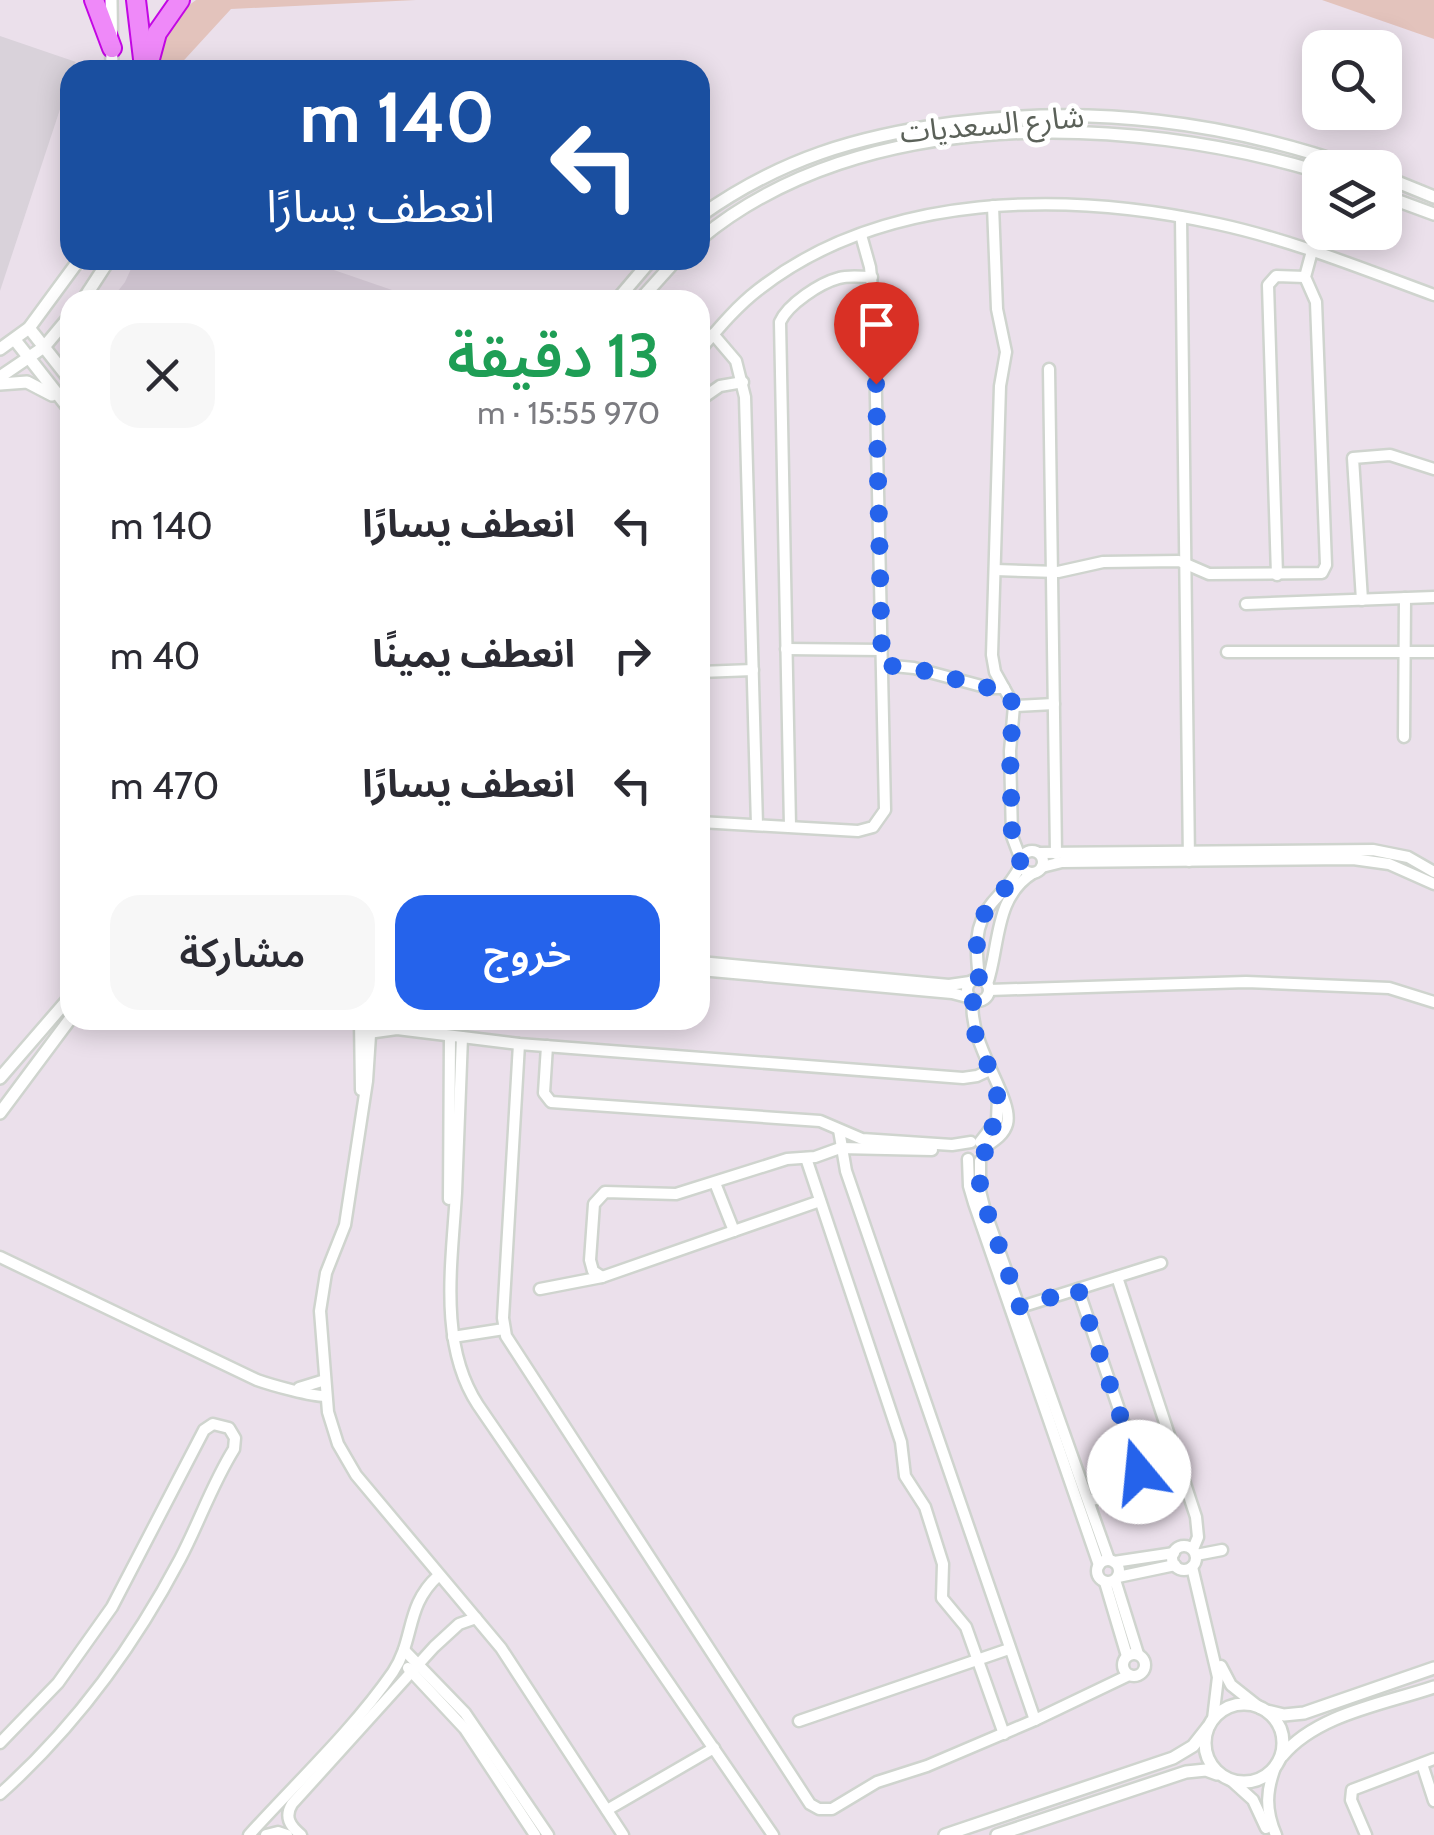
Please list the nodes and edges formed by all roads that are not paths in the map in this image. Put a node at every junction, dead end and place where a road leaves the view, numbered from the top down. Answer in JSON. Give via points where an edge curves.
{"nodes":[{"id":1,"x":94,"y":0,"type":"edge"},
{"id":2,"x":111,"y":0,"type":"edge"},
{"id":3,"x":136,"y":0,"type":"edge"},
{"id":4,"x":144,"y":0,"type":"edge"},
{"id":5,"x":180,"y":0,"type":"edge"},
{"id":6,"x":112,"y":48,"type":"junction"},
{"id":7,"x":112,"y":60,"type":"edge"},
{"id":8,"x":143,"y":60,"type":"edge"},
{"id":9,"x":144,"y":60,"type":"edge"},
{"id":10,"x":146,"y":60,"type":"edge"},
{"id":11,"x":1302,"y":151,"type":"edge"},
{"id":12,"x":1302,"y":167,"type":"edge"},
{"id":13,"x":1402,"y":184,"type":"edge"},
{"id":14,"x":1434,"y":196,"type":"edge"},
{"id":15,"x":1402,"y":202,"type":"edge"},
{"id":16,"x":993,"y":206,"type":"junction"},
{"id":17,"x":710,"y":210,"type":"edge"},
{"id":18,"x":1434,"y":214,"type":"edge"},
{"id":19,"x":1181,"y":217,"type":"junction"},
{"id":20,"x":710,"y":231,"type":"edge"},
{"id":21,"x":861,"y":235,"type":"junction"},
{"id":22,"x":1312,"y":251,"type":"junction"},
{"id":23,"x":71,"y":270,"type":"edge"},
{"id":24,"x":642,"y":270,"type":"edge"},
{"id":25,"x":667,"y":270,"type":"edge"},
{"id":26,"x":872,"y":277,"type":"junction"},
{"id":27,"x":1305,"y":277,"type":"junction"},
{"id":28,"x":626,"y":290,"type":"edge"},
{"id":29,"x":649,"y":290,"type":"edge"},
{"id":30,"x":1434,"y":296,"type":"edge"},
{"id":31,"x":29,"y":328,"type":"junction"},
{"id":32,"x":60,"y":328,"type":"edge"},
{"id":33,"x":713,"y":334,"type":"junction"},
{"id":34,"x":710,"y":338,"type":"edge"},
{"id":35,"x":16,"y":340,"type":"junction"},
{"id":36,"x":44,"y":346,"type":"junction"},
{"id":37,"x":0,"y":350,"type":"edge"},
{"id":38,"x":28,"y":358,"type":"junction"},
{"id":39,"x":60,"y":367,"type":"edge"},
{"id":40,"x":1049,"y":369,"type":"dead end"},
{"id":41,"x":0,"y":380,"type":"edge"},
{"id":42,"x":744,"y":382,"type":"junction"},
{"id":43,"x":710,"y":393,"type":"edge"},
{"id":44,"x":60,"y":400,"type":"joint"},
{"id":45,"x":1434,"y":470,"type":"edge"},
{"id":46,"x":1187,"y":564,"type":"junction"},
{"id":47,"x":995,"y":570,"type":"junction"},
{"id":48,"x":1052,"y":572,"type":"junction"},
{"id":49,"x":1277,"y":574,"type":"junction"},
{"id":50,"x":1434,"y":597,"type":"edge"},
{"id":51,"x":1405,"y":598,"type":"junction"},
{"id":52,"x":1362,"y":600,"type":"junction"},
{"id":53,"x":1246,"y":604,"type":"dead end"},
{"id":54,"x":786,"y":649,"type":"junction"},
{"id":55,"x":882,"y":650,"type":"junction"},
{"id":56,"x":1227,"y":652,"type":"dead end"},
{"id":57,"x":1406,"y":652,"type":"junction"},
{"id":58,"x":1434,"y":652,"type":"edge"},
{"id":59,"x":882,"y":665,"type":"junction"},
{"id":60,"x":752,"y":670,"type":"junction"},
{"id":61,"x":710,"y":672,"type":"edge"},
{"id":62,"x":995,"y":672,"type":"junction"},
{"id":63,"x":975,"y":682,"type":"junction"},
{"id":64,"x":1004,"y":688,"type":"junction"},
{"id":65,"x":1054,"y":704,"type":"junction"},
{"id":66,"x":1014,"y":706,"type":"junction"},
{"id":67,"x":1404,"y":737,"type":"dead end"},
{"id":68,"x":710,"y":822,"type":"edge"},
{"id":69,"x":757,"y":824,"type":"junction"},
{"id":70,"x":790,"y":826,"type":"junction"},
{"id":71,"x":1039,"y":853,"type":"junction"},
{"id":72,"x":1056,"y":854,"type":"junction"},
{"id":73,"x":1354,"y":854,"type":"junction"},
{"id":74,"x":1142,"y":857,"type":"junction"},
{"id":75,"x":1189,"y":857,"type":"junction"},
{"id":76,"x":1021,"y":862,"type":"junction"},
{"id":77,"x":1038,"y":870,"type":"junction"},
{"id":78,"x":1434,"y":872,"type":"edge"},
{"id":79,"x":1434,"y":884,"type":"edge"},
{"id":80,"x":710,"y":964,"type":"edge"},
{"id":81,"x":710,"y":970,"type":"edge"},
{"id":82,"x":763,"y":972,"type":"junction"},
{"id":83,"x":982,"y":984,"type":"junction"},
{"id":84,"x":972,"y":999,"type":"junction"},
{"id":85,"x":1434,"y":1002,"type":"edge"},
{"id":86,"x":60,"y":1009,"type":"edge"},
{"id":87,"x":62,"y":1030,"type":"edge"},
{"id":88,"x":364,"y":1030,"type":"edge"},
{"id":89,"x":366,"y":1030,"type":"edge"},
{"id":90,"x":391,"y":1030,"type":"edge"},
{"id":91,"x":404,"y":1030,"type":"edge"},
{"id":92,"x":365,"y":1034,"type":"junction"},
{"id":93,"x":456,"y":1037,"type":"junction"},
{"id":94,"x":519,"y":1044,"type":"junction"},
{"id":95,"x":547,"y":1046,"type":"junction"},
{"id":96,"x":992,"y":1076,"type":"junction"},
{"id":97,"x":0,"y":1078,"type":"edge"},
{"id":98,"x":16,"y":1089,"type":"junction"},
{"id":99,"x":0,"y":1113,"type":"edge"},
{"id":100,"x":838,"y":1130,"type":"junction"},
{"id":101,"x":979,"y":1144,"type":"junction"},
{"id":102,"x":840,"y":1148,"type":"junction"},
{"id":103,"x":806,"y":1158,"type":"junction"},
{"id":104,"x":971,"y":1158,"type":"junction"},
{"id":105,"x":715,"y":1183,"type":"junction"},
{"id":106,"x":820,"y":1200,"type":"junction"},
{"id":107,"x":734,"y":1231,"type":"junction"},
{"id":108,"x":0,"y":1258,"type":"edge"},
{"id":109,"x":1161,"y":1263,"type":"dead end"},
{"id":110,"x":1117,"y":1276,"type":"junction"},
{"id":111,"x":602,"y":1277,"type":"junction"},
{"id":112,"x":540,"y":1289,"type":"dead end"},
{"id":113,"x":1078,"y":1289,"type":"junction"},
{"id":114,"x":1016,"y":1309,"type":"junction"},
{"id":115,"x":504,"y":1330,"type":"junction"},
{"id":116,"x":453,"y":1337,"type":"junction"},
{"id":117,"x":324,"y":1380,"type":"junction"},
{"id":118,"x":299,"y":1388,"type":"junction"},
{"id":119,"x":326,"y":1396,"type":"junction"},
{"id":120,"x":1089,"y":1501,"type":"junction"},
{"id":121,"x":1222,"y":1550,"type":"dead end"},
{"id":122,"x":1174,"y":1553,"type":"junction"},
{"id":123,"x":1188,"y":1561,"type":"junction"},
{"id":124,"x":1107,"y":1562,"type":"junction"},
{"id":125,"x":438,"y":1576,"type":"junction"},
{"id":126,"x":1113,"y":1580,"type":"junction"},
{"id":127,"x":476,"y":1618,"type":"junction"},
{"id":128,"x":1009,"y":1649,"type":"junction"},
{"id":129,"x":402,"y":1655,"type":"junction"},
{"id":130,"x":1132,"y":1655,"type":"junction"},
{"id":131,"x":1216,"y":1656,"type":"junction"},
{"id":132,"x":978,"y":1659,"type":"junction"},
{"id":133,"x":416,"y":1668,"type":"junction"},
{"id":134,"x":1434,"y":1668,"type":"edge"},
{"id":135,"x":1129,"y":1675,"type":"junction"},
{"id":136,"x":1434,"y":1687,"type":"edge"},
{"id":137,"x":1263,"y":1709,"type":"junction"},
{"id":138,"x":1035,"y":1720,"type":"junction"},
{"id":139,"x":799,"y":1721,"type":"dead end"},
{"id":140,"x":1210,"y":1723,"type":"junction"},
{"id":141,"x":1004,"y":1734,"type":"junction"},
{"id":142,"x":0,"y":1743,"type":"edge"},
{"id":143,"x":714,"y":1748,"type":"junction"},
{"id":144,"x":1434,"y":1760,"type":"edge"},
{"id":145,"x":1278,"y":1762,"type":"junction"},
{"id":146,"x":1422,"y":1764,"type":"junction"},
{"id":147,"x":1228,"y":1779,"type":"junction"},
{"id":148,"x":0,"y":1794,"type":"edge"},
{"id":149,"x":1434,"y":1801,"type":"edge"},
{"id":150,"x":608,"y":1810,"type":"junction"},
{"id":151,"x":539,"y":1834,"type":"edge"},
{"id":152,"x":249,"y":1835,"type":"edge"},
{"id":153,"x":266,"y":1835,"type":"edge"},
{"id":154,"x":287,"y":1835,"type":"edge"},
{"id":155,"x":300,"y":1835,"type":"edge"},
{"id":156,"x":623,"y":1835,"type":"edge"},
{"id":157,"x":773,"y":1835,"type":"edge"},
{"id":158,"x":946,"y":1835,"type":"edge"},
{"id":159,"x":998,"y":1835,"type":"edge"},
{"id":160,"x":1272,"y":1835,"type":"edge"},
{"id":161,"x":1366,"y":1835,"type":"edge"}],
"edges":[{"from":1,"to":6,"type":"highway"},
{"from":2,"to":6,"type":"street"},
{"from":3,"to":8,"type":"highway"},
{"from":4,"to":9,"type":"street"},
{"from":5,"to":10,"type":"highway"},
{"from":6,"to":7,"type":"street"},
{"from":11,"to":17,"type":"street","name":"شارع السعديات","via":[[1206,126],[1028,115],[912,128],[832,147],[774,170]]},
{"from":12,"to":20,"type":"street","name":"شارع السعديات","via":[[1160,137],[1085,131],[978,137],[882,152],[807,176]]},
{"from":13,"to":14,"type":"street"},
{"from":15,"to":18,"type":"street"},
{"from":16,"to":19,"type":"street"},
{"from":16,"to":21,"type":"street"},
{"from":16,"to":47,"type":"street","via":[[1006,352]]},
{"from":19,"to":22,"type":"street"},
{"from":19,"to":46,"type":"street"},
{"from":21,"to":26,"type":"street"},
{"from":21,"to":33,"type":"street","via":[[778,275]]},
{"from":22,"to":27,"type":"street"},
{"from":22,"to":30,"type":"street"},
{"from":23,"to":31,"type":"street"},
{"from":24,"to":28,"type":"street"},
{"from":25,"to":29,"type":"street"},
{"from":26,"to":54,"type":"street","via":[[830,281],[780,322]]},
{"from":26,"to":55,"type":"street"},
{"from":27,"to":49,"type":"street","via":[[1276,276],[1268,285]]},
{"from":27,"to":49,"type":"street","via":[[1316,299],[1326,564],[1316,575]]},
{"from":31,"to":35,"type":"street"},
{"from":31,"to":36,"type":"street"},
{"from":32,"to":36,"type":"street"},
{"from":33,"to":34,"type":"street"},
{"from":33,"to":42,"type":"street","via":[[732,354]]},
{"from":35,"to":37,"type":"street"},
{"from":35,"to":38,"type":"street"},
{"from":36,"to":38,"type":"street"},
{"from":36,"to":39,"type":"street"},
{"from":38,"to":41,"type":"street"},
{"from":38,"to":44,"type":"street"},
{"from":40,"to":48,"type":"street"},
{"from":41,"to":44,"type":"street","via":[[27,382]]},
{"from":42,"to":43,"type":"street"},
{"from":42,"to":60,"type":"street"},
{"from":45,"to":52,"type":"street","via":[[1390,455],[1353,458]]},
{"from":46,"to":48,"type":"street","via":[[1102,562]]},
{"from":46,"to":49,"type":"street","via":[[1209,574]]},
{"from":46,"to":75,"type":"street"},
{"from":47,"to":48,"type":"street"},
{"from":47,"to":62,"type":"street"},
{"from":48,"to":65,"type":"street"},
{"from":50,"to":51,"type":"street"},
{"from":51,"to":52,"type":"street"},
{"from":51,"to":57,"type":"street"},
{"from":52,"to":53,"type":"street"},
{"from":54,"to":55,"type":"street"},
{"from":54,"to":70,"type":"street"},
{"from":55,"to":59,"type":"street"},
{"from":56,"to":57,"type":"street"},
{"from":57,"to":58,"type":"street"},
{"from":57,"to":67,"type":"street"},
{"from":59,"to":63,"type":"street"},
{"from":59,"to":70,"type":"street","via":[[883,815],[863,830]]},
{"from":60,"to":61,"type":"street"},
{"from":60,"to":69,"type":"street"},
{"from":62,"to":63,"type":"street"},
{"from":62,"to":64,"type":"street"},
{"from":63,"to":64,"type":"street"},
{"from":64,"to":66,"type":"street"},
{"from":65,"to":66,"type":"street"},
{"from":65,"to":72,"type":"street"},
{"from":66,"to":76,"type":"street","via":[[1012,836]]},
{"from":68,"to":69,"type":"street"},
{"from":69,"to":70,"type":"street"},
{"from":71,"to":72,"type":"street"},
{"from":71,"to":76,"type":"street","via":[[1028,851]]},
{"from":71,"to":77,"type":"street","via":[[1044,860]]},
{"from":72,"to":74,"type":"street"},
{"from":73,"to":75,"type":"street"},
{"from":73,"to":78,"type":"street","via":[[1396,853]]},
{"from":73,"to":79,"type":"street"},
{"from":74,"to":75,"type":"street"},
{"from":74,"to":77,"type":"street"},
{"from":76,"to":77,"type":"street","via":[[1025,871]]},
{"from":76,"to":83,"type":"street","via":[[980,924]]},
{"from":77,"to":83,"type":"street","via":[[1016,886],[1003,911]]},
{"from":80,"to":82,"type":"street"},
{"from":81,"to":82,"type":"street"},
{"from":82,"to":83,"type":"street"},
{"from":82,"to":84,"type":"street"},
{"from":83,"to":84,"type":"street","via":[[968,992]]},
{"from":83,"to":84,"type":"street","via":[[985,998]]},
{"from":83,"to":85,"type":"street","via":[[1246,982],[1389,988]]},
{"from":84,"to":96,"type":"street","via":[[974,1027]]},
{"from":86,"to":97,"type":"street"},
{"from":87,"to":98,"type":"street"},
{"from":88,"to":92,"type":"street"},
{"from":89,"to":92,"type":"street"},
{"from":90,"to":92,"type":"street"},
{"from":91,"to":93,"type":"street"},
{"from":92,"to":117,"type":"street","via":[[346,1225],[321,1292]]},
{"from":93,"to":94,"type":"street"},
{"from":93,"to":116,"type":"street"},
{"from":94,"to":95,"type":"street"},
{"from":94,"to":115,"type":"street"},
{"from":95,"to":96,"type":"street"},
{"from":95,"to":100,"type":"street","via":[[544,1093],[550,1102],[820,1121]]},
{"from":96,"to":101,"type":"street","via":[[998,1113]]},
{"from":97,"to":98,"type":"street"},
{"from":98,"to":99,"type":"street"},
{"from":100,"to":101,"type":"street","via":[[862,1140]]},
{"from":100,"to":102,"type":"street"},
{"from":101,"to":104,"type":"street","via":[[966,1146]]},
{"from":101,"to":104,"type":"street","via":[[986,1155]]},
{"from":102,"to":103,"type":"street"},
{"from":102,"to":104,"type":"street","via":[[950,1150]]},
{"from":102,"to":128,"type":"street"},
{"from":103,"to":105,"type":"street"},
{"from":103,"to":106,"type":"street"},
{"from":104,"to":114,"type":"street"},
{"from":105,"to":107,"type":"street"},
{"from":105,"to":111,"type":"street","via":[[676,1194],[602,1194],[594,1204],[590,1264]]},
{"from":106,"to":107,"type":"street"},
{"from":106,"to":132,"type":"street","via":[[902,1442],[906,1476],[925,1507],[945,1569],[942,1598],[966,1627]]},
{"from":107,"to":111,"type":"street"},
{"from":108,"to":118,"type":"street","via":[[258,1380]]},
{"from":109,"to":110,"type":"street"},
{"from":110,"to":113,"type":"street"},
{"from":110,"to":123,"type":"street","via":[[1196,1517],[1198,1537]]},
{"from":111,"to":112,"type":"street"},
{"from":113,"to":114,"type":"street"},
{"from":113,"to":120,"type":"street","via":[[1139,1472],[1129,1488]]},
{"from":114,"to":120,"type":"street"},
{"from":114,"to":124,"type":"street"},
{"from":115,"to":116,"type":"street"},
{"from":115,"to":141,"type":"street","via":[[810,1804],[832,1809],[877,1782]]},
{"from":116,"to":143,"type":"street","via":[[472,1395]]},
{"from":117,"to":118,"type":"street"},
{"from":117,"to":119,"type":"street"},
{"from":118,"to":119,"type":"street"},
{"from":119,"to":125,"type":"street","via":[[349,1466]]},
{"from":120,"to":124,"type":"street"},
{"from":121,"to":123,"type":"street"},
{"from":122,"to":123,"type":"street"},
{"from":122,"to":123,"type":"street","via":[[1184,1546]]},
{"from":122,"to":124,"type":"street"},
{"from":123,"to":126,"type":"street"},
{"from":123,"to":131,"type":"street"},
{"from":124,"to":126,"type":"street","via":[[1120,1570]]},
{"from":124,"to":126,"type":"street","via":[[1097,1574]]},
{"from":125,"to":127,"type":"street"},
{"from":125,"to":129,"type":"street","via":[[417,1602]]},
{"from":126,"to":130,"type":"street"},
{"from":127,"to":133,"type":"street","via":[[455,1627]]},
{"from":127,"to":150,"type":"street"},
{"from":128,"to":132,"type":"street"},
{"from":128,"to":138,"type":"street"},
{"from":129,"to":133,"type":"street"},
{"from":129,"to":152,"type":"street","via":[[366,1707]]},
{"from":130,"to":135,"type":"street","via":[[1123,1667]]},
{"from":130,"to":135,"type":"street","via":[[1144,1660],[1144,1668]]},
{"from":131,"to":137,"type":"street","via":[[1232,1686]]},
{"from":131,"to":140,"type":"street"},
{"from":132,"to":139,"type":"street"},
{"from":132,"to":141,"type":"street"},
{"from":133,"to":151,"type":"street","via":[[451,1696],[478,1731]]},
{"from":133,"to":155,"type":"street","via":[[290,1808],[289,1822]]},
{"from":134,"to":137,"type":"street","via":[[1304,1713]]},
{"from":135,"to":138,"type":"street"},
{"from":136,"to":145,"type":"street","via":[[1325,1724],[1296,1739]]},
{"from":137,"to":140,"type":"street","via":[[1234,1705]]},
{"from":137,"to":145,"type":"street","via":[[1280,1728]]},
{"from":138,"to":141,"type":"street"},
{"from":140,"to":147,"type":"street","via":[[1205,1750]]},
{"from":140,"to":158,"type":"street","via":[[1193,1746],[1173,1758]]},
{"from":142,"to":148,"type":"street","via":[[58,1684],[112,1607],[204,1430],[214,1424],[229,1428],[234,1449],[127,1650],[61,1734]]},
{"from":143,"to":150,"type":"street"},
{"from":143,"to":157,"type":"street"},
{"from":144,"to":146,"type":"street"},
{"from":145,"to":147,"type":"street","via":[[1262,1778]]},
{"from":145,"to":160,"type":"street","via":[[1267,1794]]},
{"from":146,"to":149,"type":"street"},
{"from":146,"to":161,"type":"street","via":[[1352,1790]]},
{"from":147,"to":159,"type":"street","via":[[1206,1770],[1186,1772]]},
{"from":147,"to":160,"type":"street","via":[[1258,1808]]},
{"from":150,"to":156,"type":"street"},
{"from":153,"to":154,"type":"street"}]}
